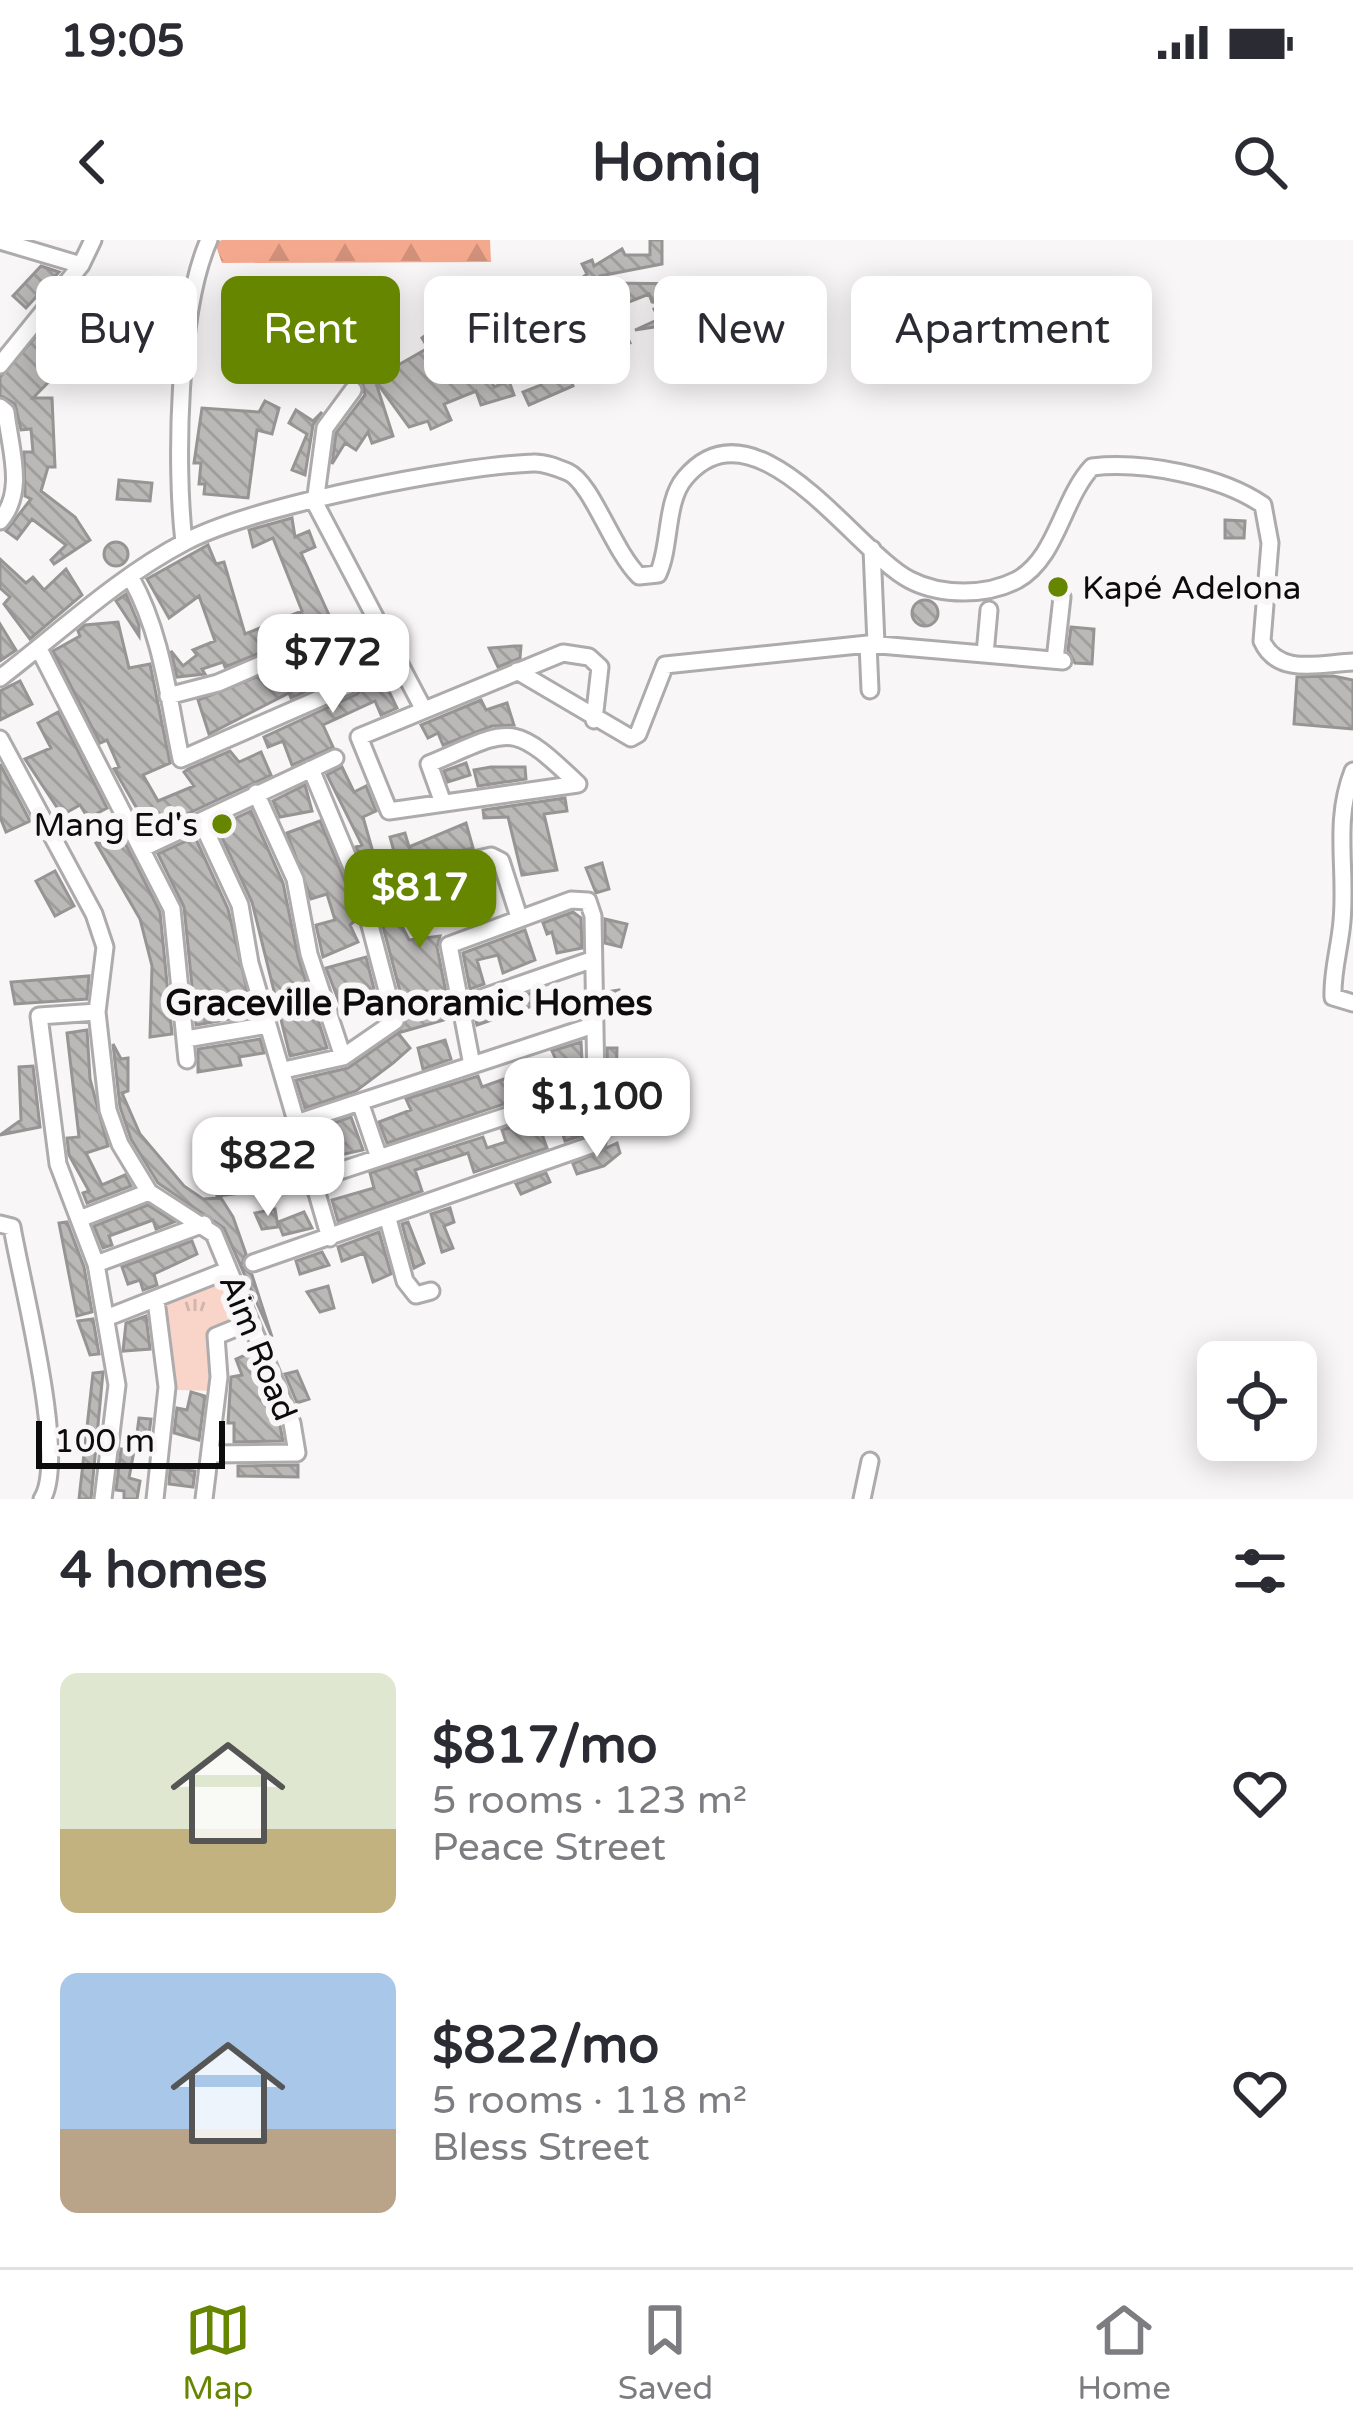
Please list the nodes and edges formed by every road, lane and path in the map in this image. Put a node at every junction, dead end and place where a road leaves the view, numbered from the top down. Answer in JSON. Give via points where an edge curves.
{"nodes":[{"id":1,"x":93,"y":240,"type":"edge"},
{"id":2,"x":0,"y":241,"type":"edge"},
{"id":3,"x":211,"y":242,"type":"edge"},
{"id":4,"x":81,"y":265,"type":"junction"},
{"id":5,"x":0,"y":365,"type":"edge"},
{"id":6,"x":353,"y":390,"type":"dead end"},
{"id":7,"x":0,"y":407,"type":"edge"},
{"id":8,"x":314,"y":503,"type":"junction"},
{"id":9,"x":0,"y":521,"type":"edge"},
{"id":10,"x":184,"y":542,"type":"junction"},
{"id":11,"x":872,"y":549,"type":"junction"},
{"id":12,"x":131,"y":578,"type":"junction"},
{"id":13,"x":1062,"y":597,"type":"dead end"},
{"id":14,"x":989,"y":610,"type":"dead end"},
{"id":15,"x":872,"y":644,"type":"junction"},
{"id":16,"x":39,"y":649,"type":"junction"},
{"id":17,"x":985,"y":654,"type":"junction"},
{"id":18,"x":1353,"y":662,"type":"edge"},
{"id":19,"x":518,"y":671,"type":"junction"},
{"id":20,"x":0,"y":678,"type":"edge"},
{"id":21,"x":870,"y":690,"type":"dead end"},
{"id":22,"x":168,"y":696,"type":"junction"},
{"id":23,"x":424,"y":710,"type":"junction"},
{"id":24,"x":594,"y":720,"type":"junction"},
{"id":25,"x":0,"y":740,"type":"edge"},
{"id":26,"x":335,"y":758,"type":"dead end"},
{"id":27,"x":311,"y":769,"type":"junction"},
{"id":28,"x":1353,"y":771,"type":"edge"},
{"id":29,"x":256,"y":794,"type":"junction"},
{"id":30,"x":443,"y":803,"type":"junction"},
{"id":31,"x":201,"y":821,"type":"junction"},
{"id":32,"x":143,"y":848,"type":"junction"},
{"id":33,"x":360,"y":887,"type":"junction"},
{"id":34,"x":519,"y":917,"type":"junction"},
{"id":35,"x":591,"y":960,"type":"junction"},
{"id":36,"x":1353,"y":1003,"type":"edge"},
{"id":37,"x":458,"y":1006,"type":"junction"},
{"id":38,"x":97,"y":1012,"type":"junction"},
{"id":39,"x":268,"y":1025,"type":"junction"},
{"id":40,"x":594,"y":1025,"type":"junction"},
{"id":41,"x":186,"y":1039,"type":"junction"},
{"id":42,"x":343,"y":1057,"type":"junction"},
{"id":43,"x":187,"y":1060,"type":"dead end"},
{"id":44,"x":472,"y":1066,"type":"junction"},
{"id":45,"x":284,"y":1070,"type":"junction"},
{"id":46,"x":595,"y":1088,"type":"junction"},
{"id":47,"x":360,"y":1102,"type":"junction"},
{"id":48,"x":299,"y":1122,"type":"junction"},
{"id":49,"x":379,"y":1158,"type":"junction"},
{"id":50,"x":312,"y":1180,"type":"junction"},
{"id":51,"x":149,"y":1192,"type":"junction"},
{"id":52,"x":82,"y":1218,"type":"junction"},
{"id":53,"x":388,"y":1219,"type":"junction"},
{"id":54,"x":0,"y":1224,"type":"edge"},
{"id":55,"x":204,"y":1224,"type":"junction"},
{"id":56,"x":330,"y":1238,"type":"junction"},
{"id":57,"x":253,"y":1263,"type":"dead end"},
{"id":58,"x":96,"y":1264,"type":"junction"},
{"id":59,"x":228,"y":1270,"type":"junction"},
{"id":60,"x":431,"y":1291,"type":"dead end"},
{"id":61,"x":156,"y":1300,"type":"junction"},
{"id":62,"x":106,"y":1318,"type":"junction"},
{"id":63,"x":248,"y":1323,"type":"junction"},
{"id":64,"x":212,"y":1454,"type":"junction"},
{"id":65,"x":870,"y":1461,"type":"dead end"},
{"id":66,"x":42,"y":1499,"type":"edge"},
{"id":67,"x":103,"y":1499,"type":"edge"},
{"id":68,"x":155,"y":1499,"type":"edge"},
{"id":69,"x":204,"y":1499,"type":"edge"},
{"id":70,"x":862,"y":1499,"type":"edge"}],
"edges":[{"from":1,"to":4,"type":"street"},
{"from":2,"to":4,"type":"street"},
{"from":3,"to":10,"type":"street","via":[[192,305],[178,490]]},
{"from":4,"to":5,"type":"street"},
{"from":6,"to":8,"type":"street","via":[[325,428]]},
{"from":7,"to":9,"type":"street","via":[[15,486]]},
{"from":8,"to":10,"type":"street","via":[[243,518]]},
{"from":8,"to":11,"type":"street","via":[[538,462],[585,484],[617,554],[639,576],[658,574],[680,483],[730,455],[812,490]]},
{"from":8,"to":23,"type":"street"},
{"from":10,"to":12,"type":"street"},
{"from":11,"to":15,"type":"street"},
{"from":11,"to":18,"type":"street","via":[[909,580],[936,590],[996,588],[1040,560],[1092,467],[1191,478],[1263,506],[1267,653],[1291,666]]},
{"from":12,"to":16,"type":"street"},
{"from":12,"to":22,"type":"street","via":[[154,620]]},
{"from":13,"to":17,"type":"street","via":[[1059,661]]},
{"from":14,"to":17,"type":"street"},
{"from":15,"to":17,"type":"street"},
{"from":15,"to":21,"type":"street"},
{"from":15,"to":24,"type":"street","via":[[665,664],[638,734],[622,736]]},
{"from":16,"to":20,"type":"street"},
{"from":16,"to":32,"type":"street"},
{"from":19,"to":23,"type":"street"},
{"from":19,"to":24,"type":"street"},
{"from":19,"to":24,"type":"street","via":[[563,653],[596,660]]},
{"from":22,"to":22,"type":"street","via":[[329,635],[348,686],[181,759]]},
{"from":23,"to":30,"type":"street","via":[[358,737],[389,811]]},
{"from":25,"to":38,"type":"street","via":[[94,914],[105,946]]},
{"from":26,"to":27,"type":"street"},
{"from":27,"to":29,"type":"street"},
{"from":27,"to":33,"type":"street"},
{"from":28,"to":36,"type":"street","via":[[1342,797],[1334,997]]},
{"from":29,"to":31,"type":"street"},
{"from":29,"to":42,"type":"street","via":[[296,879],[309,954]]},
{"from":30,"to":30,"type":"street","via":[[429,764],[503,733],[528,740],[578,784]]},
{"from":31,"to":32,"type":"street"},
{"from":31,"to":39,"type":"street","via":[[240,905]]},
{"from":32,"to":41,"type":"street","via":[[176,922]]},
{"from":33,"to":34,"type":"street","via":[[490,856],[500,861]]},
{"from":33,"to":42,"type":"street","via":[[394,1021]]},
{"from":34,"to":35,"type":"street","via":[[588,901]]},
{"from":34,"to":37,"type":"street","via":[[449,945]]},
{"from":35,"to":37,"type":"street"},
{"from":35,"to":40,"type":"street"},
{"from":37,"to":44,"type":"street"},
{"from":38,"to":51,"type":"street","via":[[108,1110]]},
{"from":38,"to":52,"type":"street","via":[[39,1016],[58,1164]]},
{"from":39,"to":41,"type":"street"},
{"from":39,"to":45,"type":"street"},
{"from":40,"to":44,"type":"street"},
{"from":40,"to":46,"type":"street"},
{"from":41,"to":43,"type":"street"},
{"from":42,"to":45,"type":"street"},
{"from":44,"to":47,"type":"street"},
{"from":45,"to":48,"type":"street"},
{"from":46,"to":49,"type":"street"},
{"from":46,"to":53,"type":"street","via":[[597,1143]]},
{"from":47,"to":48,"type":"street"},
{"from":47,"to":49,"type":"street"},
{"from":48,"to":50,"type":"street"},
{"from":49,"to":50,"type":"street"},
{"from":50,"to":56,"type":"street"},
{"from":51,"to":52,"type":"street"},
{"from":51,"to":55,"type":"street"},
{"from":52,"to":58,"type":"street"},
{"from":53,"to":56,"type":"street"},
{"from":53,"to":60,"type":"street","via":[[405,1281],[416,1295]]},
{"from":54,"to":66,"type":"street","via":[[13,1227],[51,1443]]},
{"from":55,"to":58,"type":"street"},
{"from":55,"to":59,"type":"street","name":"Aim Road"},
{"from":56,"to":57,"type":"street"},
{"from":58,"to":62,"type":"street"},
{"from":59,"to":61,"type":"street"},
{"from":59,"to":63,"type":"street","name":"Aim Road"},
{"from":61,"to":62,"type":"street"},
{"from":61,"to":68,"type":"street","via":[[166,1387]]},
{"from":62,"to":67,"type":"street","via":[[117,1385]]},
{"from":63,"to":64,"type":"street","via":[[216,1336]]},
{"from":63,"to":64,"type":"street","name":"Aim Road","via":[[292,1423],[297,1454]]},
{"from":64,"to":69,"type":"street"},
{"from":65,"to":70,"type":"street"}]}
